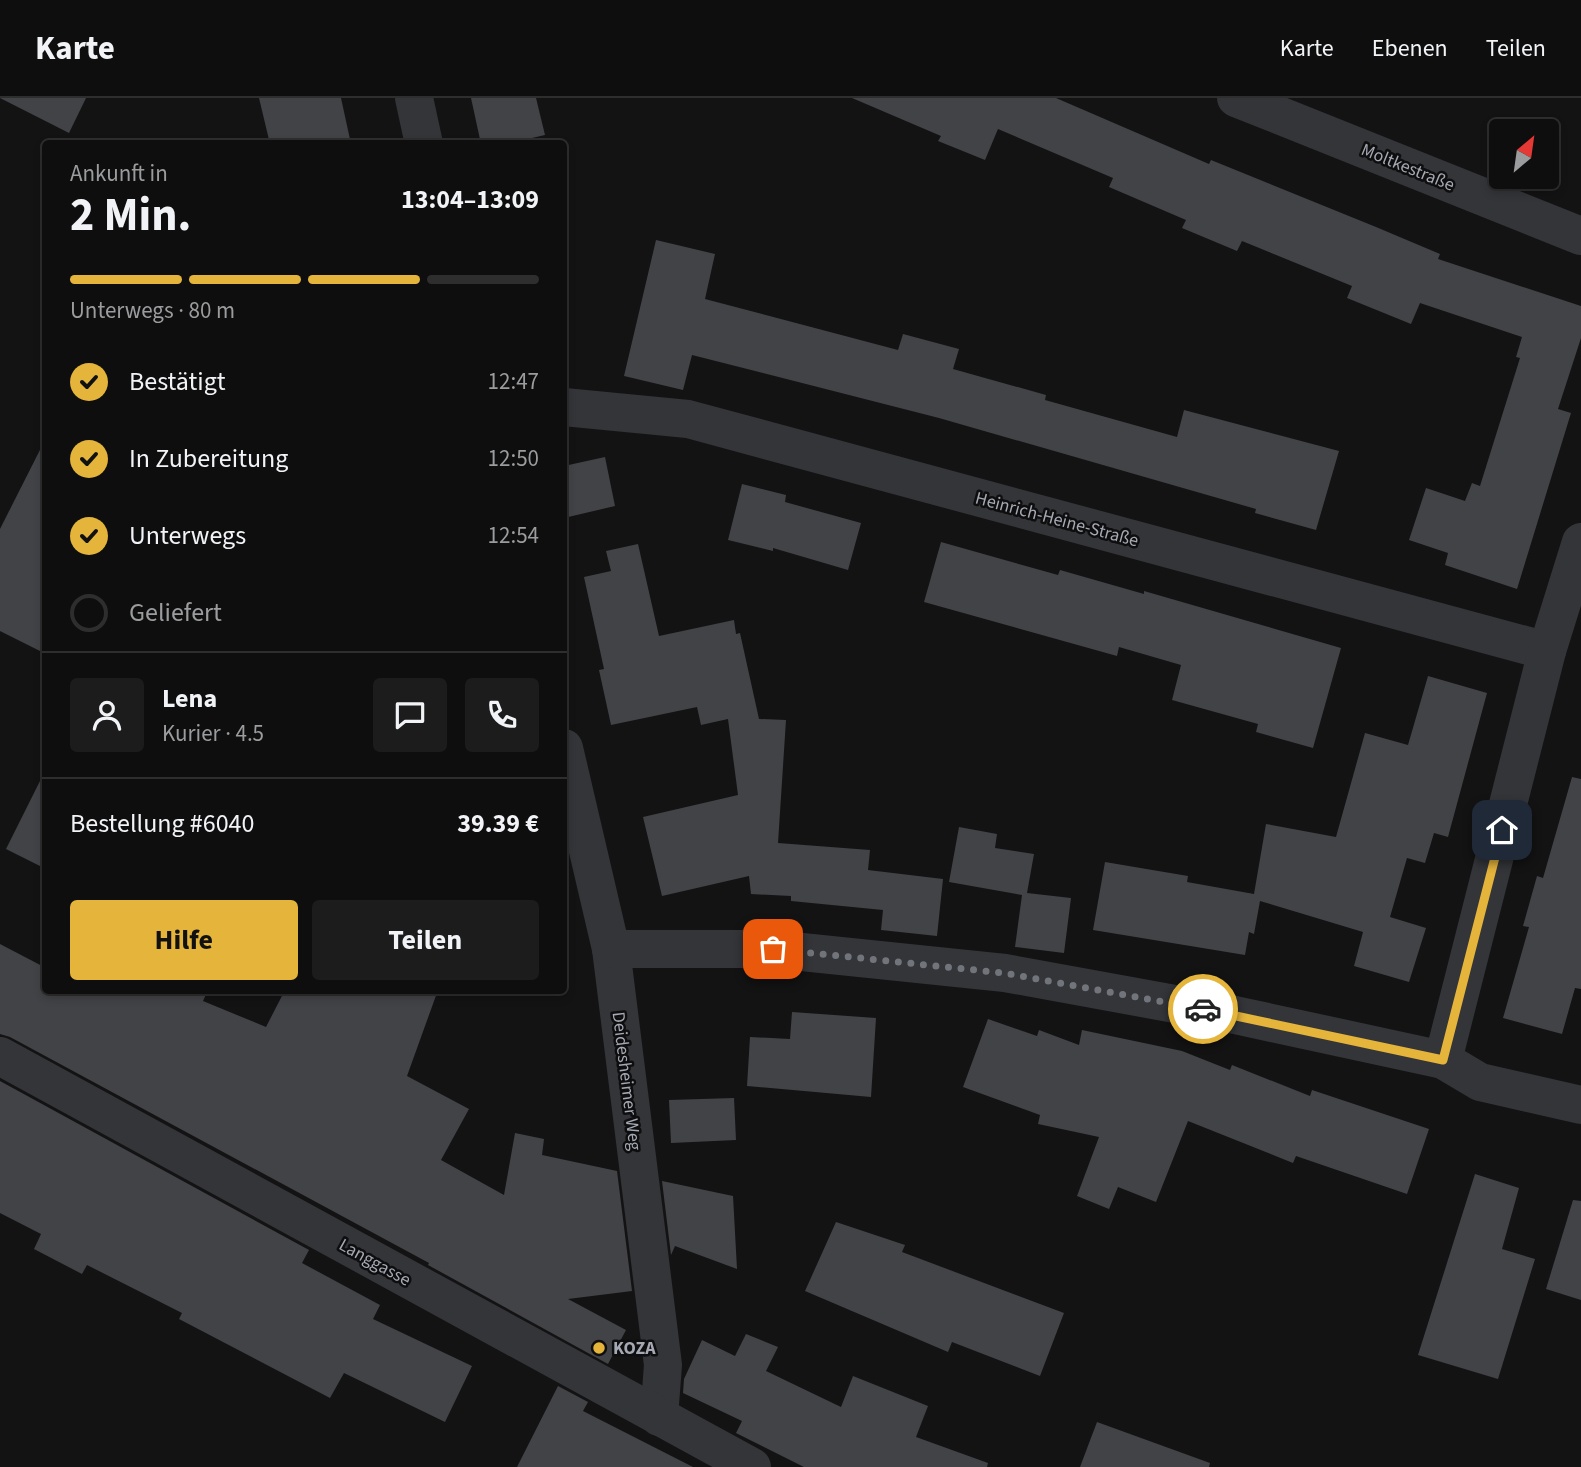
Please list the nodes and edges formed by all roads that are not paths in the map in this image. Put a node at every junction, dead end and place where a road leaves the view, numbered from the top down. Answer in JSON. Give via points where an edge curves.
{"nodes":[{"id":1,"x":414,"y":98,"type":"edge"},
{"id":2,"x":1236,"y":98,"type":"edge"},
{"id":3,"x":1279,"y":106,"type":"edge"},
{"id":4,"x":423,"y":140,"type":"edge"},
{"id":5,"x":1581,"y":236,"type":"edge"},
{"id":6,"x":567,"y":407,"type":"edge"},
{"id":7,"x":1581,"y":542,"type":"edge"},
{"id":8,"x":1547,"y":652,"type":"junction"},
{"id":9,"x":567,"y":761,"type":"edge"},
{"id":10,"x":611,"y":949,"type":"junction"},
{"id":11,"x":0,"y":1056,"type":"edge"},
{"id":12,"x":1443,"y":1060,"type":"junction"},
{"id":13,"x":1581,"y":1105,"type":"edge"},
{"id":14,"x":659,"y":1418,"type":"junction"},
{"id":15,"x":711,"y":1457,"type":"edge"},
{"id":16,"x":752,"y":1467,"type":"edge"}],
"edges":[{"from":1,"to":4,"type":"street"},
{"from":2,"to":3,"type":"street","name":"Moltkestraße"},
{"from":3,"to":5,"type":"street","name":"Moltkestraße"},
{"from":6,"to":8,"type":"street","name":"Heinrich-Heine-Straße","via":[[688,419]]},
{"from":7,"to":8,"type":"street"},
{"from":8,"to":12,"type":"street"},
{"from":9,"to":10,"type":"street","name":"Deidesheimer Weg"},
{"from":10,"to":12,"type":"street","via":[[773,949],[1004,973],[1235,1015]]},
{"from":10,"to":14,"type":"street","name":"Deidesheimer Weg","via":[[663,1364]]},
{"from":11,"to":14,"type":"street","name":"Langgasse"},
{"from":12,"to":13,"type":"street","via":[[1479,1082]]},
{"from":14,"to":15,"type":"street","name":"Langgasse"},
{"from":15,"to":16,"type":"street","name":"Langgasse"}]}
